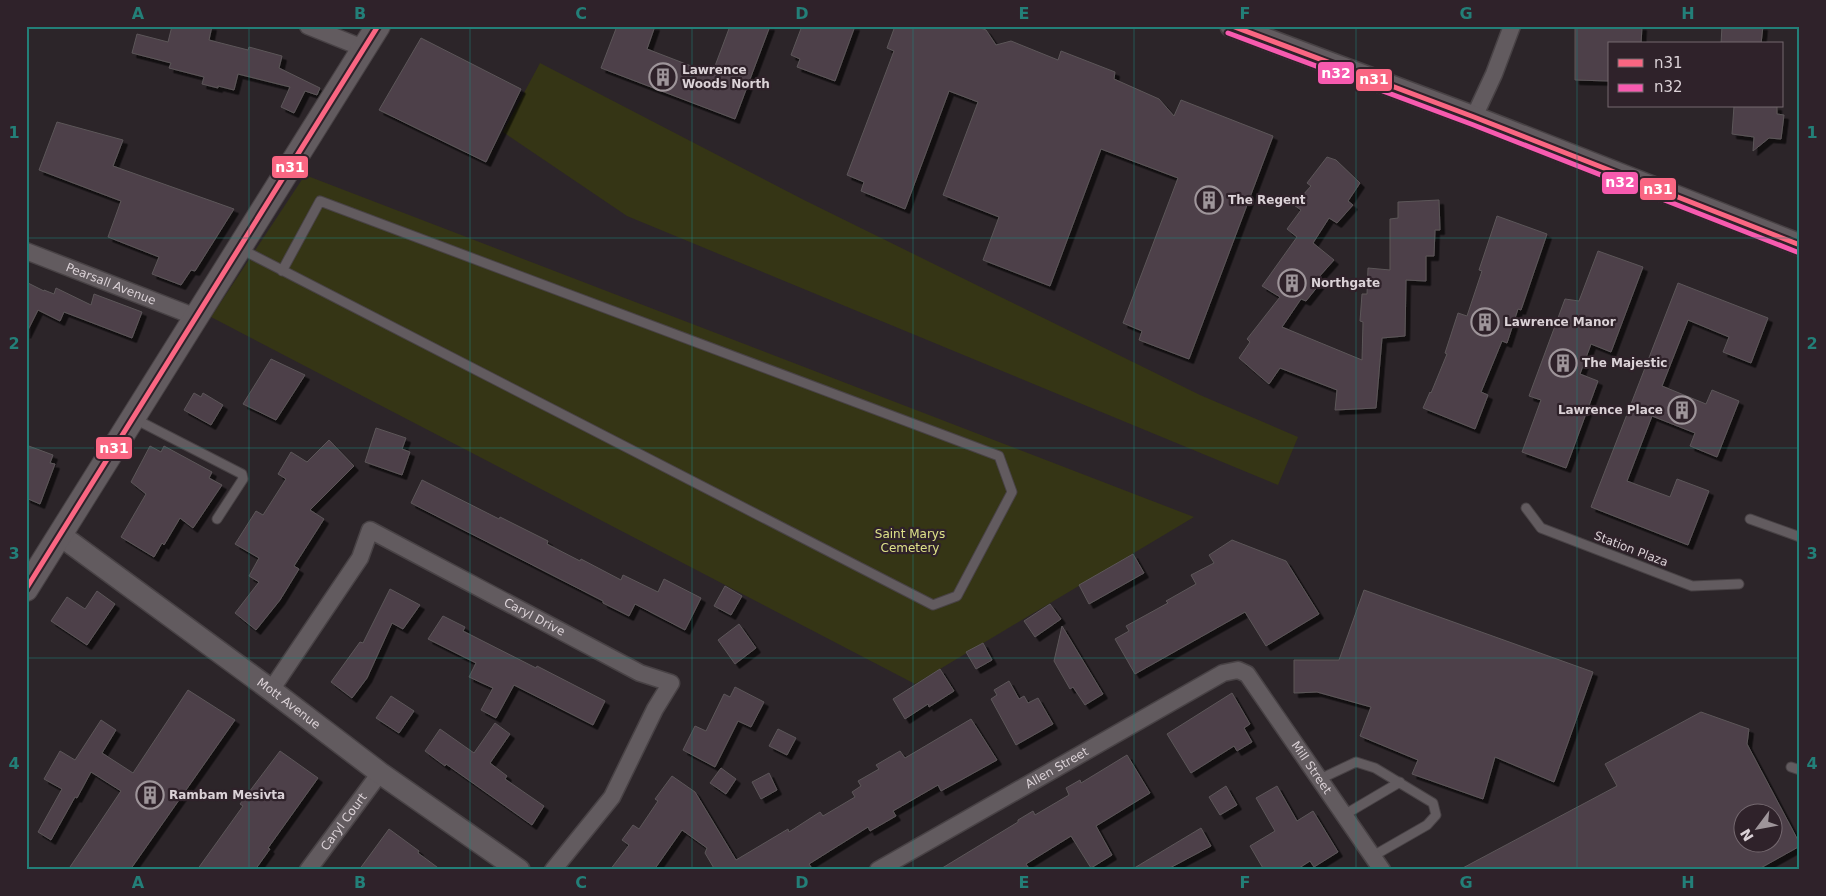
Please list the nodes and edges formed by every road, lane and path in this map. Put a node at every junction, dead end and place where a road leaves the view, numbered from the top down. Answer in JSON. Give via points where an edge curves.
{"nodes":[{"id":1,"x":308,"y":26,"type":"edge"},
{"id":2,"x":378,"y":26,"type":"edge"},
{"id":3,"x":1231,"y":26,"type":"edge"},
{"id":4,"x":1512,"y":26,"type":"edge"},
{"id":5,"x":363,"y":48,"type":"junction"},
{"id":6,"x":1474,"y":117,"type":"junction"},
{"id":7,"x":1800,"y":245,"type":"edge"},
{"id":8,"x":238,"y":248,"type":"junction"},
{"id":9,"x":26,"y":251,"type":"edge"},
{"id":10,"x":282,"y":271,"type":"junction"},
{"id":11,"x":196,"y":317,"type":"junction"},
{"id":12,"x":133,"y":418,"type":"junction"},
{"id":13,"x":1526,"y":508,"type":"dead end"},
{"id":14,"x":217,"y":518,"type":"dead end"},
{"id":15,"x":1750,"y":519,"type":"dead end"},
{"id":16,"x":60,"y":536,"type":"junction"},
{"id":17,"x":1800,"y":538,"type":"edge"},
{"id":18,"x":1739,"y":584,"type":"dead end"},
{"id":19,"x":26,"y":589,"type":"edge"},
{"id":20,"x":1238,"y":670,"type":"joint"},
{"id":21,"x":271,"y":690,"type":"junction"},
{"id":22,"x":380,"y":773,"type":"junction"},
{"id":23,"x":1320,"y":779,"type":"junction"},
{"id":24,"x":1400,"y":782,"type":"junction"},
{"id":25,"x":1344,"y":815,"type":"junction"},
{"id":26,"x":1373,"y":856,"type":"junction"},
{"id":27,"x":308,"y":870,"type":"edge"},
{"id":28,"x":519,"y":870,"type":"edge"},
{"id":29,"x":553,"y":870,"type":"edge"},
{"id":30,"x":878,"y":870,"type":"edge"},
{"id":31,"x":1382,"y":870,"type":"edge"}],
"edges":[{"from":1,"to":5,"type":"street"},
{"from":2,"to":5,"type":"main road"},
{"from":3,"to":6,"type":"street"},
{"from":4,"to":6,"type":"street"},
{"from":5,"to":8,"type":"main road"},
{"from":6,"to":7,"type":"street"},
{"from":8,"to":10,"type":"lane"},
{"from":8,"to":11,"type":"main road"},
{"from":9,"to":11,"type":"street","name":"Pearsall Avenue"},
{"from":10,"to":10,"type":"lane","via":[[320,201],[999,456],[1012,492],[957,596],[933,605]]},
{"from":11,"to":12,"type":"main road"},
{"from":12,"to":14,"type":"lane","via":[[242,474],[243,478]]},
{"from":12,"to":16,"type":"main road"},
{"from":13,"to":18,"type":"lane","name":"Station Plaza","via":[[1541,528],[1692,586]]},
{"from":15,"to":17,"type":"lane"},
{"from":16,"to":19,"type":"main road"},
{"from":16,"to":21,"type":"street","name":"Mott Avenue"},
{"from":20,"to":23,"type":"street","name":"Mill Street","via":[[1247,674]]},
{"from":20,"to":30,"type":"street","name":"Allen Street","via":[[1223,673]]},
{"from":21,"to":22,"type":"street","name":"Mott Avenue"},
{"from":21,"to":29,"type":"street","name":"Caryl Drive","via":[[360,558],[370,530],[640,673],[671,683],[612,797]]},
{"from":22,"to":27,"type":"street","name":"Caryl Court"},
{"from":22,"to":28,"type":"street","name":"Mott Avenue"},
{"from":23,"to":24,"type":"lane","via":[[1356,762]]},
{"from":23,"to":25,"type":"street","name":"Mill Street"},
{"from":24,"to":25,"type":"lane"},
{"from":24,"to":26,"type":"lane","via":[[1433,803],[1436,815],[1427,825]]},
{"from":25,"to":26,"type":"street","name":"Mill Street"},
{"from":26,"to":31,"type":"street","name":"Mill Street"}]}
